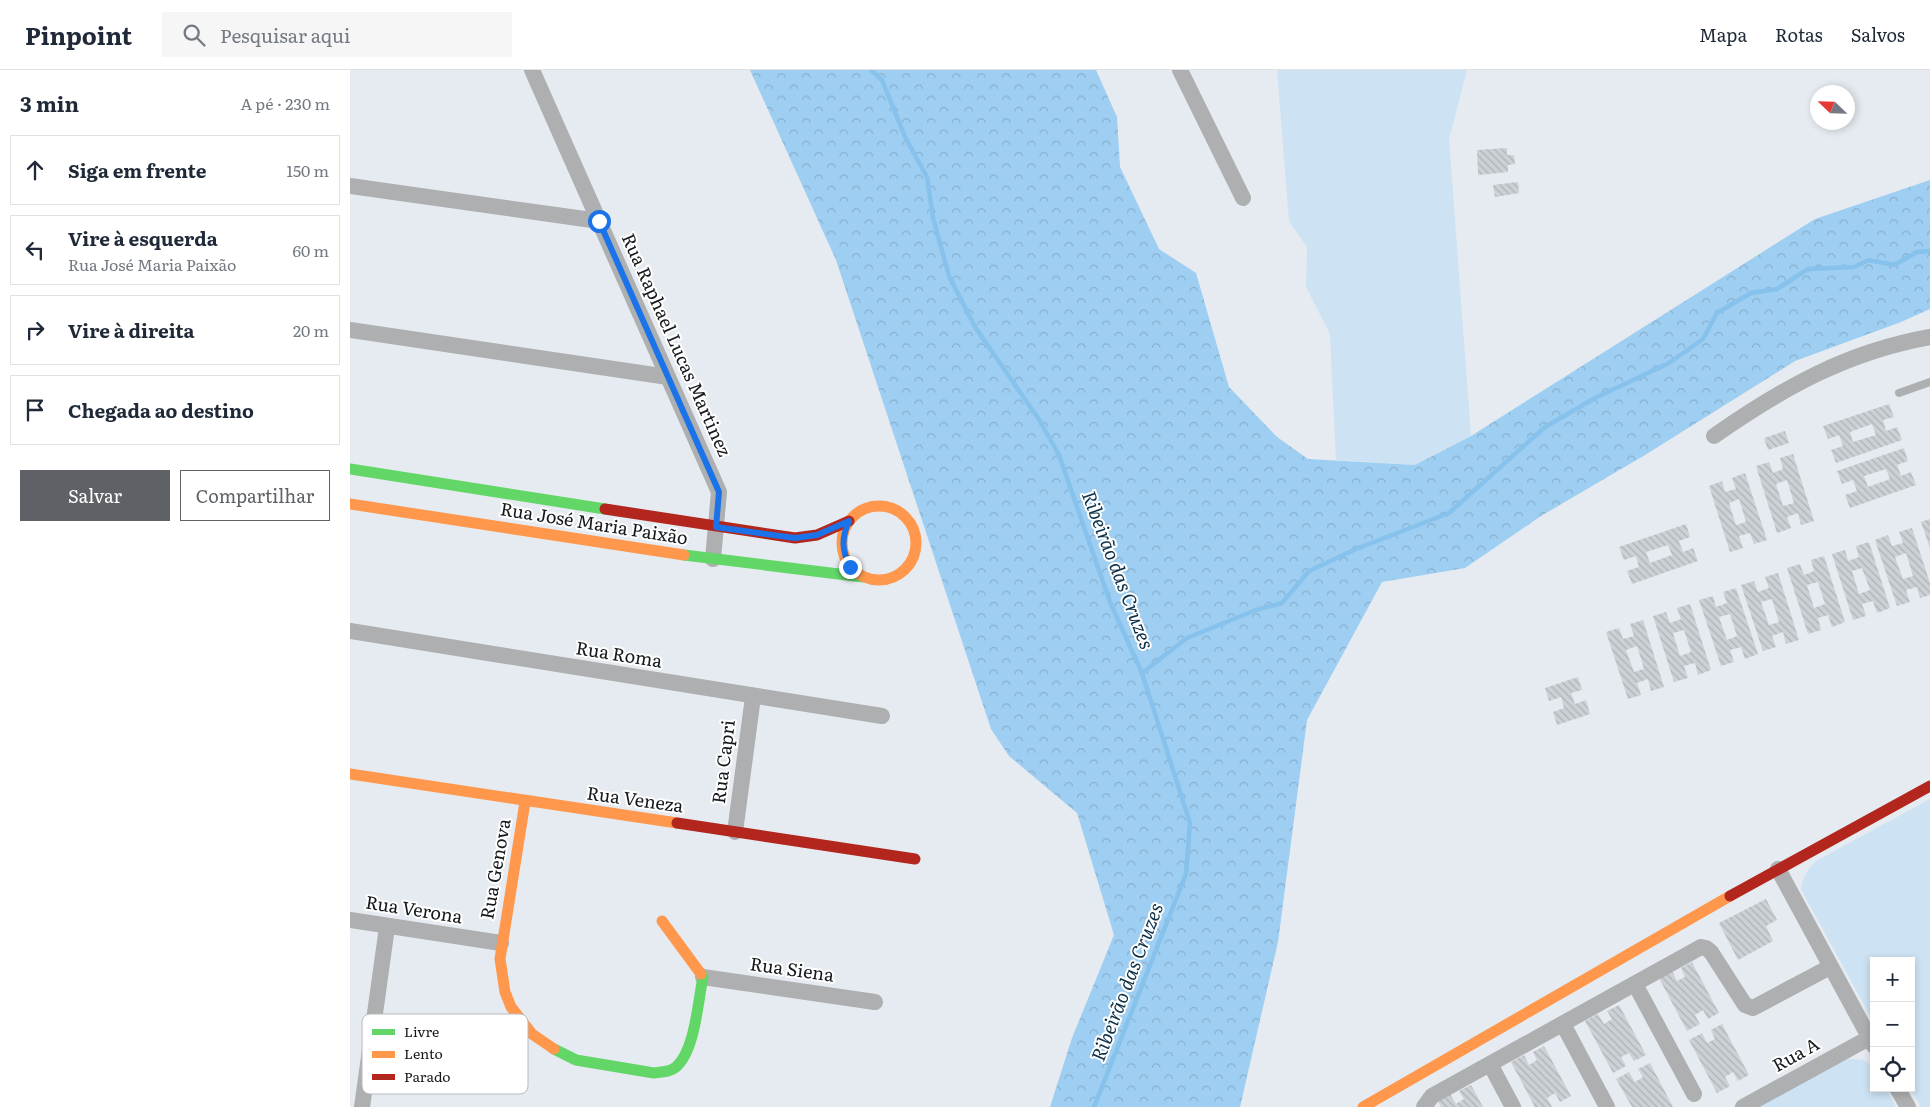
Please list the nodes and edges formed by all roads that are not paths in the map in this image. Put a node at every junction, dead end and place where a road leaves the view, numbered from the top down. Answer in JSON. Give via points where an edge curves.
{"nodes":[{"id":1,"x":532,"y":70,"type":"edge"},
{"id":2,"x":1180,"y":70,"type":"edge"},
{"id":3,"x":350,"y":186,"type":"edge"},
{"id":4,"x":1243,"y":198,"type":"dead end"},
{"id":5,"x":599,"y":221,"type":"junction"},
{"id":6,"x":350,"y":330,"type":"edge"},
{"id":7,"x":1930,"y":337,"type":"edge"},
{"id":8,"x":668,"y":377,"type":"junction"},
{"id":9,"x":1930,"y":382,"type":"edge"},
{"id":10,"x":1899,"y":393,"type":"dead end"},
{"id":11,"x":1714,"y":436,"type":"dead end"},
{"id":12,"x":350,"y":469,"type":"edge"},
{"id":13,"x":350,"y":504,"type":"edge"},
{"id":14,"x":849,"y":521,"type":"junction"},
{"id":15,"x":716,"y":527,"type":"junction"},
{"id":16,"x":713,"y":559,"type":"junction"},
{"id":17,"x":863,"y":577,"type":"junction"},
{"id":18,"x":350,"y":631,"type":"edge"},
{"id":19,"x":753,"y":697,"type":"junction"},
{"id":20,"x":882,"y":716,"type":"dead end"},
{"id":21,"x":350,"y":774,"type":"edge"},
{"id":22,"x":1930,"y":786,"type":"edge"},
{"id":23,"x":526,"y":802,"type":"junction"},
{"id":24,"x":736,"y":832,"type":"junction"},
{"id":25,"x":915,"y":859,"type":"dead end"},
{"id":26,"x":1778,"y":870,"type":"junction"},
{"id":27,"x":350,"y":920,"type":"edge"},
{"id":28,"x":662,"y":921,"type":"dead end"},
{"id":29,"x":388,"y":926,"type":"junction"},
{"id":30,"x":502,"y":943,"type":"junction"},
{"id":31,"x":1830,"y":967,"type":"junction"},
{"id":32,"x":703,"y":977,"type":"junction"},
{"id":33,"x":1635,"y":984,"type":"junction"},
{"id":34,"x":875,"y":1002,"type":"dead end"},
{"id":35,"x":375,"y":1014,"type":"edge"},
{"id":36,"x":516,"y":1014,"type":"edge"},
{"id":37,"x":1562,"y":1024,"type":"junction"},
{"id":38,"x":528,"y":1028,"type":"edge"},
{"id":39,"x":1870,"y":1040,"type":"edge"},
{"id":40,"x":1870,"y":1043,"type":"edge"},
{"id":41,"x":1490,"y":1064,"type":"junction"},
{"id":42,"x":1899,"y":1092,"type":"edge"},
{"id":43,"x":364,"y":1094,"type":"edge"},
{"id":44,"x":1694,"y":1094,"type":"dead end"},
{"id":45,"x":1368,"y":1105,"type":"edge"},
{"id":46,"x":362,"y":1107,"type":"edge"},
{"id":47,"x":1424,"y":1107,"type":"edge"},
{"id":48,"x":1513,"y":1107,"type":"edge"},
{"id":49,"x":1607,"y":1107,"type":"edge"},
{"id":50,"x":1743,"y":1107,"type":"edge"},
{"id":51,"x":1908,"y":1107,"type":"edge"}],
"edges":[{"from":1,"to":5,"type":"street","name":"Rua Raphael Lucas Martinez"},
{"from":2,"to":4,"type":"street"},
{"from":3,"to":5,"type":"street"},
{"from":5,"to":8,"type":"street","name":"Rua Raphael Lucas Martinez"},
{"from":6,"to":8,"type":"street"},
{"from":7,"to":11,"type":"street","via":[[1838,362],[1761,403]]},
{"from":8,"to":15,"type":"street","name":"Rua Raphael Lucas Martinez","via":[[719,492]]},
{"from":9,"to":10,"type":"lane"},
{"from":12,"to":15,"type":"street","name":"Rua José Maria Paixão"},
{"from":13,"to":16,"type":"street","name":"Rua José Maria Paixão"},
{"from":14,"to":15,"type":"street","name":"Rua José Maria Paixão","via":[[817,535],[795,538]]},
{"from":14,"to":17,"type":"street","via":[[842,536],[843,552],[850,567]]},
{"from":14,"to":17,"type":"street","via":[[865,508],[886,506],[910,520],[916,533],[912,561],[903,572],[877,580]]},
{"from":15,"to":16,"type":"street","name":"Rua Raphael Lucas Martinez"},
{"from":16,"to":17,"type":"street","name":"Rua José Maria Paixão"},
{"from":18,"to":19,"type":"street","name":"Rua Roma"},
{"from":19,"to":20,"type":"street","name":"Rua Roma"},
{"from":19,"to":24,"type":"street","name":"Rua Capri"},
{"from":21,"to":23,"type":"street","name":"Rua Veneza"},
{"from":22,"to":26,"type":"street"},
{"from":23,"to":24,"type":"street","name":"Rua Veneza"},
{"from":23,"to":30,"type":"street","name":"Rua Genova"},
{"from":24,"to":25,"type":"street","name":"Rua Veneza"},
{"from":26,"to":31,"type":"street"},
{"from":26,"to":45,"type":"street"},
{"from":27,"to":29,"type":"street","name":"Rua Verona"},
{"from":28,"to":32,"type":"street"},
{"from":29,"to":30,"type":"street","name":"Rua Verona"},
{"from":29,"to":35,"type":"street"},
{"from":30,"to":36,"type":"street","name":"Rua Genova","via":[[501,976]]},
{"from":31,"to":33,"type":"street","via":[[1753,1008],[1745,1005],[1712,952],[1706,948],[1701,947]]},
{"from":31,"to":39,"type":"street"},
{"from":32,"to":34,"type":"street","name":"Rua Siena"},
{"from":32,"to":38,"type":"street","name":"Rua Genova","via":[[690,1047],[685,1058],[666,1072],[586,1062],[560,1054]]},
{"from":33,"to":37,"type":"street"},
{"from":33,"to":44,"type":"street"},
{"from":37,"to":41,"type":"street"},
{"from":37,"to":49,"type":"street"},
{"from":40,"to":50,"type":"street","name":"Rua A"},
{"from":41,"to":47,"type":"street","via":[[1432,1096]]},
{"from":41,"to":48,"type":"street"},
{"from":42,"to":51,"type":"street"},
{"from":43,"to":46,"type":"street"}]}
